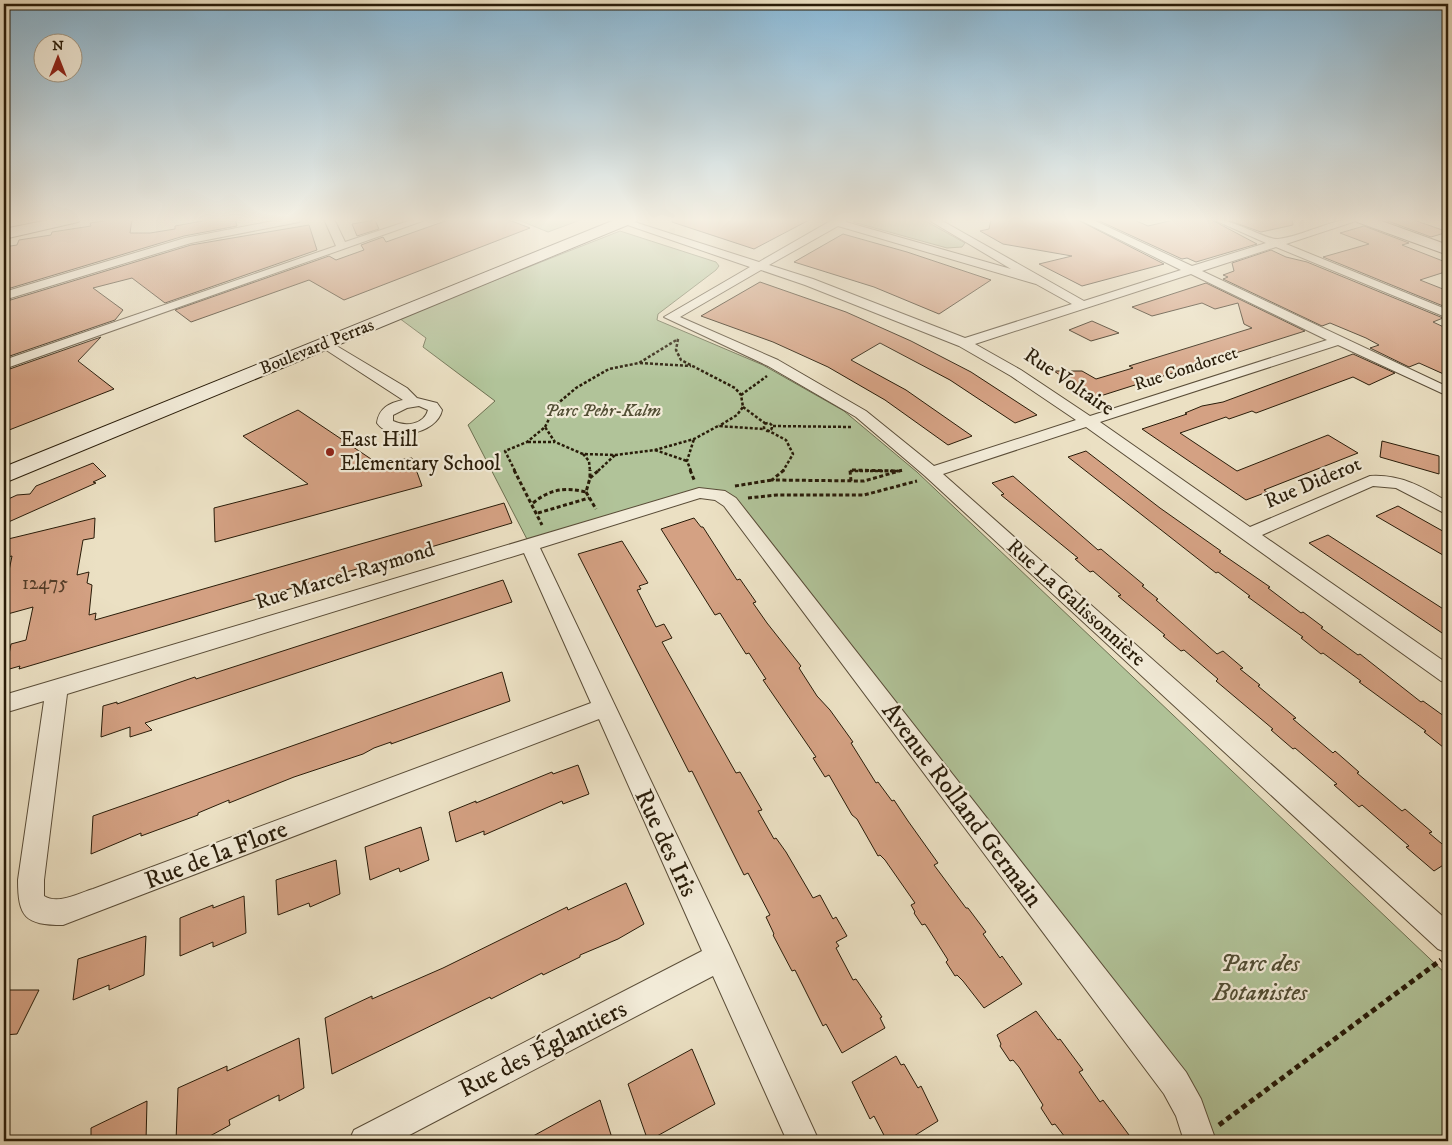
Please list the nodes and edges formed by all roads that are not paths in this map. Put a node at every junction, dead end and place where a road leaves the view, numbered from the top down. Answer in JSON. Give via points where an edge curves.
{"nodes":[{"id":1,"x":82,"y":272,"type":"edge"},
{"id":2,"x":269,"y":272,"type":"edge"},
{"id":3,"x":461,"y":272,"type":"edge"},
{"id":4,"x":497,"y":272,"type":"edge"},
{"id":5,"x":746,"y":272,"type":"edge"},
{"id":6,"x":780,"y":272,"type":"edge"},
{"id":7,"x":1011,"y":272,"type":"edge"},
{"id":8,"x":1023,"y":272,"type":"edge"},
{"id":9,"x":1189,"y":272,"type":"edge"},
{"id":10,"x":1196,"y":272,"type":"edge"},
{"id":11,"x":1348,"y":272,"type":"edge"},
{"id":12,"x":1036,"y":280,"type":"junction"},
{"id":13,"x":4,"y":296,"type":"edge"},
{"id":14,"x":1084,"y":306,"type":"junction"},
{"id":15,"x":1448,"y":314,"type":"edge"},
{"id":16,"x":1339,"y":340,"type":"junction"},
{"id":17,"x":964,"y":343,"type":"junction"},
{"id":18,"x":325,"y":344,"type":"junction"},
{"id":19,"x":4,"y":365,"type":"edge"},
{"id":20,"x":1448,"y":392,"type":"edge"},
{"id":21,"x":413,"y":402,"type":"dead end"},
{"id":22,"x":1089,"y":422,"type":"junction"},
{"id":23,"x":4,"y":457,"type":"edge"},
{"id":24,"x":933,"y":473,"type":"junction"},
{"id":25,"x":4,"y":476,"type":"edge"},
{"id":26,"x":699,"y":493,"type":"joint"},
{"id":27,"x":1448,"y":508,"type":"edge"},
{"id":28,"x":1249,"y":534,"type":"junction"},
{"id":29,"x":530,"y":545,"type":"junction"},
{"id":30,"x":1448,"y":675,"type":"edge"},
{"id":31,"x":57,"y":688,"type":"junction"},
{"id":32,"x":4,"y":704,"type":"edge"},
{"id":33,"x":603,"y":708,"type":"junction"},
{"id":34,"x":1448,"y":939,"type":"edge"},
{"id":35,"x":720,"y":958,"type":"junction"},
{"id":36,"x":1200,"y":1140,"type":"edge"},
{"id":37,"x":365,"y":1141,"type":"edge"},
{"id":38,"x":803,"y":1141,"type":"edge"}],
"edges":[{"from":1,"to":13,"type":"street"},
{"from":2,"to":19,"type":"street"},
{"from":3,"to":23,"type":"main road","name":"Boulevard Perras"},
{"from":4,"to":18,"type":"main road","name":"Boulevard Perras"},
{"from":5,"to":24,"type":"street","name":"Rue La Galissonnière","via":[[670,318],[781,368],[861,414]]},
{"from":6,"to":17,"type":"street","name":"Rue Voltaire","via":[[857,299]]},
{"from":7,"to":12,"type":"street"},
{"from":8,"to":12,"type":"street"},
{"from":9,"to":14,"type":"street"},
{"from":10,"to":16,"type":"street"},
{"from":11,"to":15,"type":"street"},
{"from":12,"to":14,"type":"street"},
{"from":14,"to":17,"type":"street"},
{"from":16,"to":20,"type":"street"},
{"from":16,"to":22,"type":"street","name":"Rue Condorcet"},
{"from":17,"to":22,"type":"street","name":"Rue Voltaire","via":[[1016,372]]},
{"from":18,"to":21,"type":"street","via":[[402,390]]},
{"from":18,"to":25,"type":"main road","name":"Boulevard Perras"},
{"from":22,"to":24,"type":"street","name":"Rue Condorcet"},
{"from":22,"to":28,"type":"street","name":"Rue Voltaire"},
{"from":24,"to":34,"type":"street","name":"Rue La Galissonnière"},
{"from":26,"to":29,"type":"street","name":"Rue Marcel-Raymond"},
{"from":26,"to":36,"type":"street","name":"Avenue Rolland Germain","via":[[719,495],[730,502],[1175,1083],[1190,1110]]},
{"from":27,"to":28,"type":"street","name":"Rue Diderot","via":[[1402,484],[1379,480]]},
{"from":28,"to":30,"type":"street","name":"Rue Voltaire"},
{"from":29,"to":31,"type":"street","name":"Rue Marcel-Raymond"},
{"from":29,"to":33,"type":"street","name":"Rue des Iris"},
{"from":31,"to":32,"type":"street","name":"Rue Marcel-Raymond"},
{"from":31,"to":33,"type":"street","name":"Rue de la Flore","via":[[31,880],[31,903],[43,912],[63,912],[93,902]]},
{"from":33,"to":35,"type":"street","name":"Rue des Iris"},
{"from":35,"to":37,"type":"street","name":"Rue des Églantiers"},
{"from":35,"to":38,"type":"street","name":"Rue des Iris"}]}
